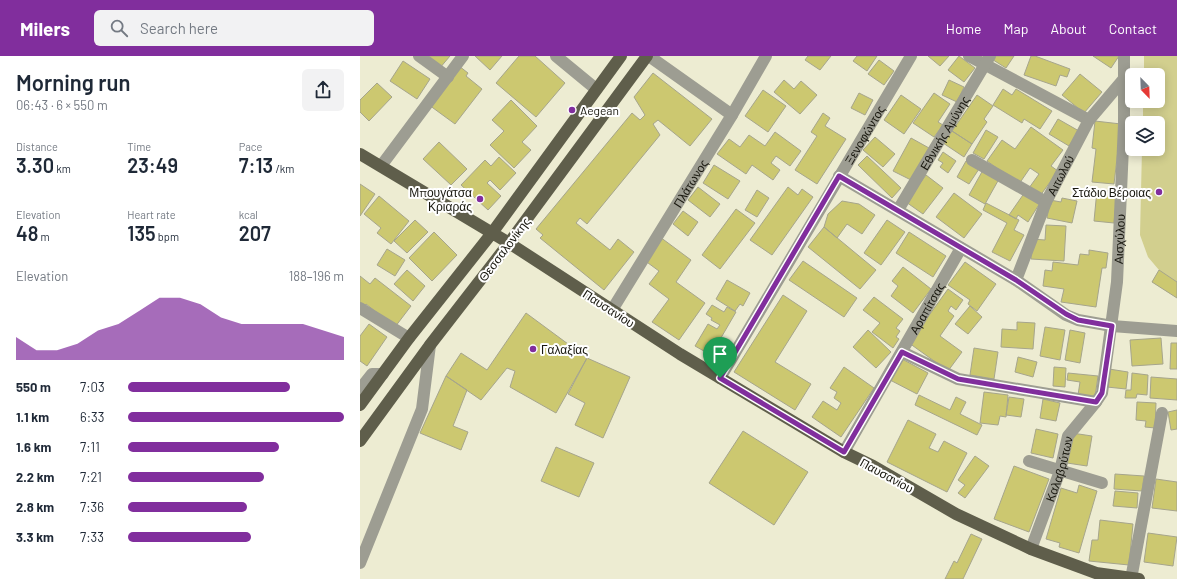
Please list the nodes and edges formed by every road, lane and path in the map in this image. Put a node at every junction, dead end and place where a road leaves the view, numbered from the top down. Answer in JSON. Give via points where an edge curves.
{"nodes":[{"id":1,"x":420,"y":56,"type":"edge"},
{"id":2,"x":463,"y":56,"type":"edge"},
{"id":3,"x":556,"y":56,"type":"edge"},
{"id":4,"x":621,"y":56,"type":"edge"},
{"id":5,"x":648,"y":56,"type":"edge"},
{"id":6,"x":766,"y":56,"type":"edge"},
{"id":7,"x":912,"y":56,"type":"edge"},
{"id":8,"x":969,"y":56,"type":"edge"},
{"id":9,"x":1124,"y":56,"type":"edge"},
{"id":10,"x":987,"y":61,"type":"edge"},
{"id":11,"x":448,"y":77,"type":"junction"},
{"id":12,"x":1123,"y":80,"type":"junction"},
{"id":13,"x":596,"y":89,"type":"junction"},
{"id":14,"x":732,"y":115,"type":"junction"},
{"id":15,"x":1089,"y":120,"type":"junction"},
{"id":16,"x":360,"y":154,"type":"edge"},
{"id":17,"x":972,"y":160,"type":"dead end"},
{"id":18,"x":381,"y":166,"type":"junction"},
{"id":19,"x":839,"y":176,"type":"junction"},
{"id":20,"x":1046,"y":202,"type":"junction"},
{"id":21,"x":898,"y":210,"type":"junction"},
{"id":22,"x":492,"y":232,"type":"junction"},
{"id":23,"x":509,"y":243,"type":"junction"},
{"id":24,"x":961,"y":248,"type":"junction"},
{"id":25,"x":1016,"y":280,"type":"junction"},
{"id":26,"x":360,"y":308,"type":"edge"},
{"id":27,"x":612,"y":310,"type":"junction"},
{"id":28,"x":1112,"y":326,"type":"junction"},
{"id":29,"x":1177,"y":331,"type":"edge"},
{"id":30,"x":409,"y":338,"type":"junction"},
{"id":31,"x":430,"y":345,"type":"junction"},
{"id":32,"x":902,"y":352,"type":"junction"},
{"id":33,"x":720,"y":378,"type":"junction"},
{"id":34,"x":361,"y":397,"type":"edge"},
{"id":35,"x":1096,"y":402,"type":"junction"},
{"id":36,"x":1162,"y":413,"type":"dead end"},
{"id":37,"x":360,"y":441,"type":"edge"},
{"id":38,"x":844,"y":452,"type":"junction"},
{"id":39,"x":1029,"y":461,"type":"dead end"},
{"id":40,"x":1060,"y":471,"type":"junction"},
{"id":41,"x":1102,"y":483,"type":"dead end"},
{"id":42,"x":1031,"y":549,"type":"junction"},
{"id":43,"x":360,"y":563,"type":"edge"},
{"id":44,"x":1131,"y":579,"type":"edge"},
{"id":45,"x":1139,"y":579,"type":"edge"}],
"edges":[{"from":1,"to":11,"type":"street"},
{"from":2,"to":11,"type":"street"},
{"from":3,"to":13,"type":"street"},
{"from":4,"to":13,"type":"main road","name":"Θεσσαλονίκης"},
{"from":5,"to":14,"type":"street"},
{"from":5,"to":23,"type":"main road","name":"Θεσσαλονίκης"},
{"from":6,"to":14,"type":"street","name":"Πλάτωνος"},
{"from":7,"to":19,"type":"street","name":"Ξενοφώντος"},
{"from":8,"to":10,"type":"street"},
{"from":9,"to":12,"type":"street","name":"Αισχύλου"},
{"from":10,"to":15,"type":"street"},
{"from":10,"to":21,"type":"street","name":"Εθνικής Αμύνης"},
{"from":11,"to":18,"type":"street"},
{"from":12,"to":15,"type":"street","name":"Αιτωλού"},
{"from":12,"to":28,"type":"street","name":"Αισχύλου","via":[[1124,124],[1117,282]]},
{"from":13,"to":22,"type":"main road","name":"Θεσσαλονίκης"},
{"from":14,"to":27,"type":"street","name":"Πλάτωνος"},
{"from":15,"to":20,"type":"street","name":"Αιτωλού"},
{"from":16,"to":18,"type":"main road","name":"Παυσανίου"},
{"from":17,"to":20,"type":"street"},
{"from":18,"to":22,"type":"main road","name":"Παυσανίου"},
{"from":19,"to":21,"type":"street"},
{"from":19,"to":33,"type":"street","name":"Ξενοφώντος"},
{"from":20,"to":25,"type":"street","name":"Αιτωλού"},
{"from":21,"to":24,"type":"street"},
{"from":22,"to":23,"type":"main road","name":"Παυσανίου"},
{"from":22,"to":30,"type":"main road","name":"Θεσσαλονίκης"},
{"from":23,"to":27,"type":"main road","name":"Παυσανίου"},
{"from":23,"to":31,"type":"main road","name":"Θεσσαλονίκης"},
{"from":24,"to":25,"type":"street"},
{"from":24,"to":32,"type":"street","name":"Αραπίτσας"},
{"from":25,"to":28,"type":"street","via":[[1078,320]]},
{"from":26,"to":30,"type":"street"},
{"from":27,"to":33,"type":"main road","name":"Παυσανίου"},
{"from":28,"to":29,"type":"street"},
{"from":28,"to":35,"type":"street","name":"Καλαβρύτων","via":[[1102,393]]},
{"from":30,"to":34,"type":"main road","name":"Θεσσαλονίκης","via":[[383,374]]},
{"from":31,"to":37,"type":"main road","name":"Θεσσαλονίκης"},
{"from":31,"to":43,"type":"street","via":[[422,409]]},
{"from":32,"to":35,"type":"street","via":[[958,379]]},
{"from":32,"to":38,"type":"street","name":"Αραπίτσας"},
{"from":33,"to":38,"type":"main road","name":"Παυσανίου"},
{"from":35,"to":40,"type":"street","name":"Καλαβρύτων","via":[[1068,436]]},
{"from":36,"to":44,"type":"street"},
{"from":38,"to":42,"type":"main road","name":"Παυσανίου","via":[[874,466],[956,514]]},
{"from":39,"to":40,"type":"street"},
{"from":40,"to":41,"type":"street"},
{"from":40,"to":42,"type":"street","name":"Καλαβρύτων"},
{"from":42,"to":44,"type":"main road","name":"Παυσανίου","via":[[1096,573]]},
{"from":44,"to":45,"type":"main road","name":"Παυσανίου"}]}
